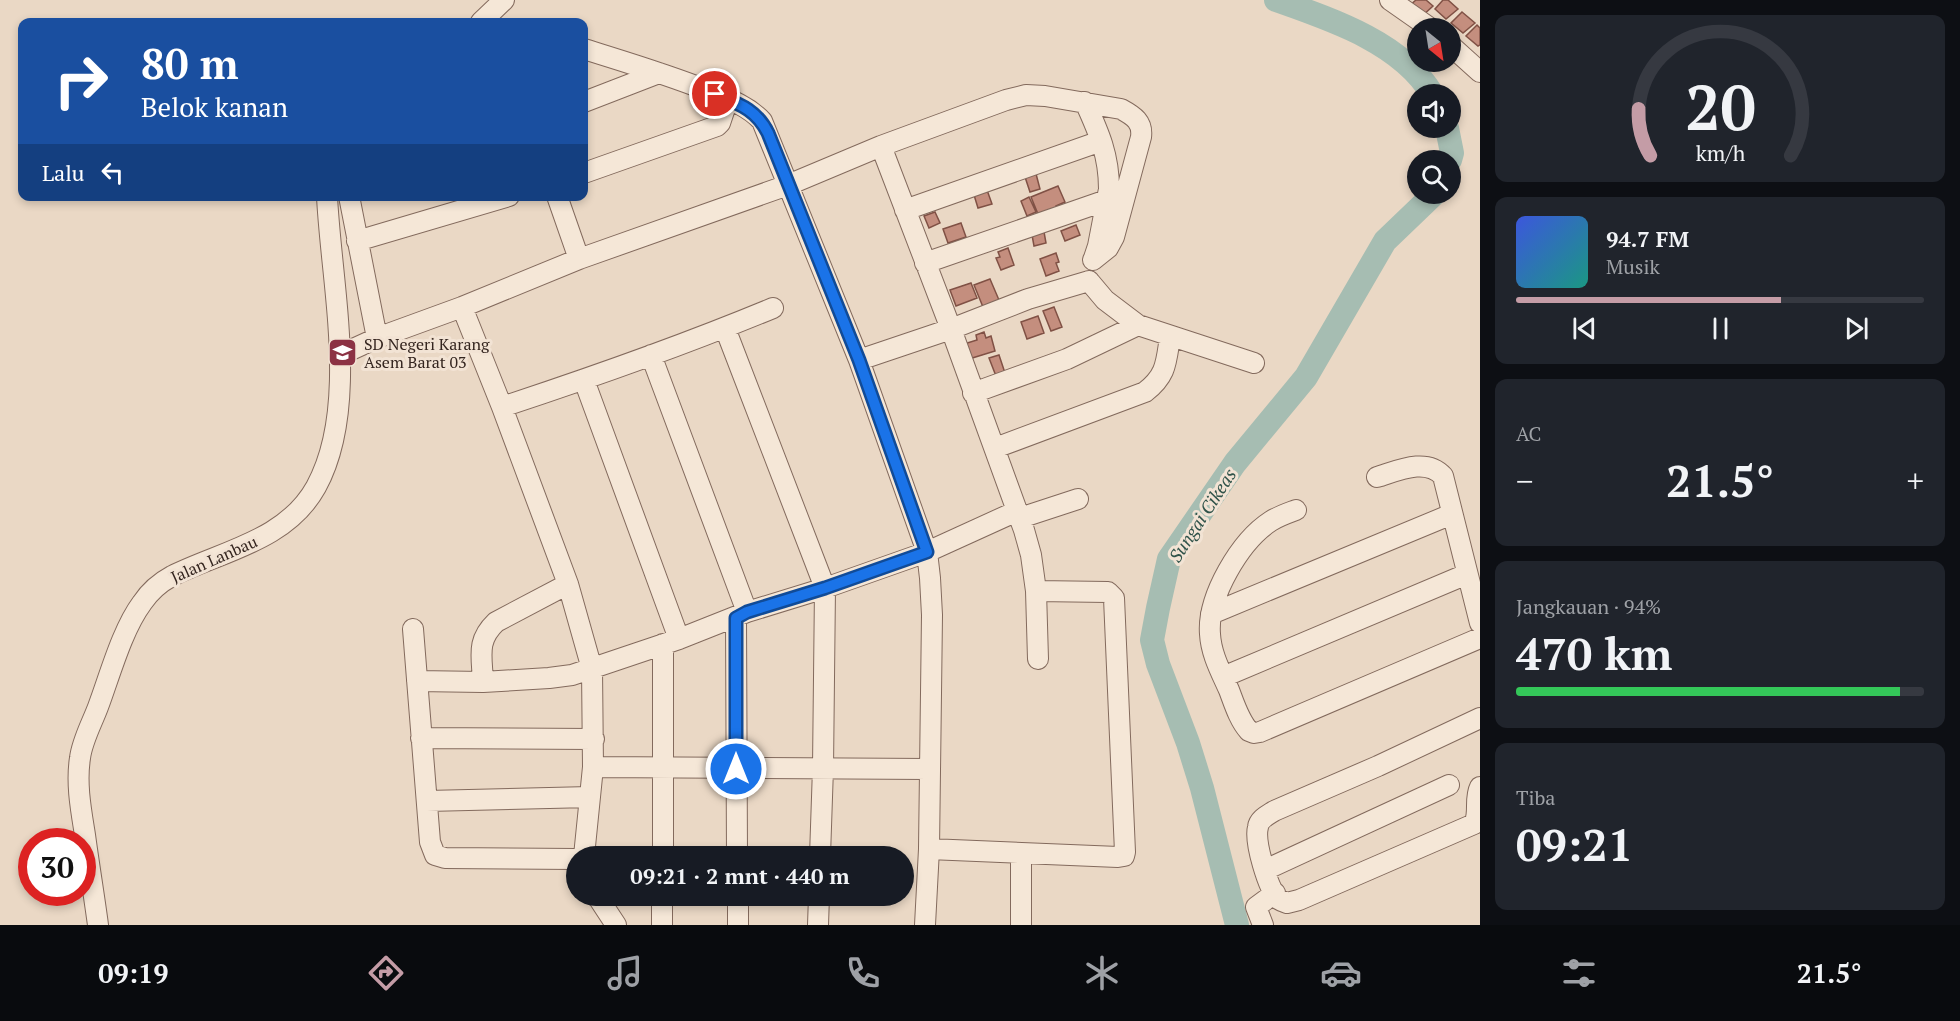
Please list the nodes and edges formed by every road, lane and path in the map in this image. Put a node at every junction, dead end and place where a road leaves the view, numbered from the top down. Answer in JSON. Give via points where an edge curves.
{"nodes":[{"id":1,"x":504,"y":0,"type":"edge"},
{"id":2,"x":1390,"y":0,"type":"edge"},
{"id":3,"x":486,"y":18,"type":"edge"},
{"id":4,"x":1416,"y":18,"type":"edge"},
{"id":5,"x":588,"y":50,"type":"edge"},
{"id":6,"x":1461,"y":55,"type":"edge"},
{"id":7,"x":1480,"y":72,"type":"edge"},
{"id":8,"x":659,"y":73,"type":"junction"},
{"id":9,"x":729,"y":99,"type":"junction"},
{"id":10,"x":588,"y":100,"type":"edge"},
{"id":11,"x":1085,"y":102,"type":"junction"},
{"id":12,"x":1101,"y":141,"type":"junction"},
{"id":13,"x":881,"y":146,"type":"junction"},
{"id":14,"x":588,"y":172,"type":"edge"},
{"id":15,"x":788,"y":185,"type":"junction"},
{"id":16,"x":1107,"y":200,"type":"junction"},
{"id":17,"x":327,"y":201,"type":"edge"},
{"id":18,"x":350,"y":201,"type":"edge"},
{"id":19,"x":492,"y":201,"type":"edge"},
{"id":20,"x":559,"y":201,"type":"edge"},
{"id":21,"x":905,"y":210,"type":"junction"},
{"id":22,"x":357,"y":242,"type":"junction"},
{"id":23,"x":579,"y":259,"type":"junction"},
{"id":24,"x":1093,"y":260,"type":"junction"},
{"id":25,"x":925,"y":263,"type":"junction"},
{"id":26,"x":1089,"y":281,"type":"junction"},
{"id":27,"x":462,"y":307,"type":"junction"},
{"id":28,"x":773,"y":308,"type":"dead end"},
{"id":29,"x":1138,"y":325,"type":"junction"},
{"id":30,"x":725,"y":328,"type":"junction"},
{"id":31,"x":951,"y":329,"type":"junction"},
{"id":32,"x":1170,"y":337,"type":"junction"},
{"id":33,"x":377,"y":339,"type":"junction"},
{"id":34,"x":340,"y":355,"type":"junction"},
{"id":35,"x":651,"y":355,"type":"junction"},
{"id":36,"x":859,"y":360,"type":"junction"},
{"id":37,"x":1254,"y":363,"type":"dead end"},
{"id":38,"x":584,"y":380,"type":"junction"},
{"id":39,"x":973,"y":393,"type":"junction"},
{"id":40,"x":502,"y":407,"type":"junction"},
{"id":41,"x":995,"y":448,"type":"junction"},
{"id":42,"x":1377,"y":477,"type":"dead end"},
{"id":43,"x":1078,"y":499,"type":"dead end"},
{"id":44,"x":1296,"y":510,"type":"dead end"},
{"id":45,"x":1452,"y":514,"type":"junction"},
{"id":46,"x":1018,"y":515,"type":"junction"},
{"id":47,"x":927,"y":552,"type":"junction"},
{"id":48,"x":1467,"y":574,"type":"junction"},
{"id":49,"x":568,"y":584,"type":"junction"},
{"id":50,"x":825,"y":588,"type":"junction"},
{"id":51,"x":1036,"y":591,"type":"junction"},
{"id":52,"x":1211,"y":614,"type":"junction"},
{"id":53,"x":742,"y":615,"type":"junction"},
{"id":54,"x":1480,"y":623,"type":"edge"},
{"id":55,"x":413,"y":629,"type":"dead end"},
{"id":56,"x":1480,"y":638,"type":"edge"},
{"id":57,"x":671,"y":642,"type":"junction"},
{"id":58,"x":1038,"y":659,"type":"dead end"},
{"id":59,"x":592,"y":669,"type":"junction"},
{"id":60,"x":1223,"y":677,"type":"junction"},
{"id":61,"x":417,"y":681,"type":"junction"},
{"id":62,"x":483,"y":682,"type":"junction"},
{"id":63,"x":1480,"y":718,"type":"edge"},
{"id":64,"x":421,"y":738,"type":"junction"},
{"id":65,"x":594,"y":739,"type":"junction"},
{"id":66,"x":593,"y":767,"type":"junction"},
{"id":67,"x":664,"y":768,"type":"junction"},
{"id":68,"x":823,"y":768,"type":"junction"},
{"id":69,"x":736,"y":769,"type":"junction"},
{"id":70,"x":929,"y":769,"type":"junction"},
{"id":71,"x":1449,"y":785,"type":"dead end"},
{"id":72,"x":1480,"y":787,"type":"edge"},
{"id":73,"x":590,"y":797,"type":"junction"},
{"id":74,"x":427,"y":801,"type":"junction"},
{"id":75,"x":586,"y":846,"type":"edge"},
{"id":76,"x":663,"y":846,"type":"edge"},
{"id":77,"x":737,"y":846,"type":"edge"},
{"id":78,"x":820,"y":846,"type":"edge"},
{"id":79,"x":929,"y":849,"type":"junction"},
{"id":80,"x":1021,"y":854,"type":"junction"},
{"id":81,"x":566,"y":859,"type":"edge"},
{"id":82,"x":1265,"y":870,"type":"junction"},
{"id":83,"x":1275,"y":893,"type":"junction"},
{"id":84,"x":604,"y":906,"type":"edge"},
{"id":85,"x":662,"y":906,"type":"edge"},
{"id":86,"x":738,"y":906,"type":"edge"},
{"id":87,"x":819,"y":906,"type":"edge"},
{"id":88,"x":98,"y":925,"type":"edge"},
{"id":89,"x":616,"y":925,"type":"edge"},
{"id":90,"x":662,"y":925,"type":"edge"},
{"id":91,"x":738,"y":925,"type":"edge"},
{"id":92,"x":818,"y":925,"type":"edge"},
{"id":93,"x":925,"y":925,"type":"edge"},
{"id":94,"x":1021,"y":925,"type":"edge"},
{"id":95,"x":1263,"y":925,"type":"edge"}],
"edges":[{"from":1,"to":3,"type":"street"},
{"from":2,"to":4,"type":"street"},
{"from":5,"to":8,"type":"street"},
{"from":6,"to":7,"type":"street"},
{"from":8,"to":9,"type":"street"},
{"from":8,"to":10,"type":"street"},
{"from":9,"to":14,"type":"street","via":[[717,126]]},
{"from":9,"to":15,"type":"street","via":[[753,111],[762,121]]},
{"from":11,"to":12,"type":"street"},
{"from":11,"to":13,"type":"street","via":[[1026,95]]},
{"from":11,"to":24,"type":"street","via":[[1121,109],[1140,122],[1142,130],[1114,237]]},
{"from":12,"to":16,"type":"street","via":[[1108,165]]},
{"from":12,"to":21,"type":"street"},
{"from":13,"to":15,"type":"street"},
{"from":13,"to":21,"type":"street"},
{"from":15,"to":23,"type":"street"},
{"from":15,"to":36,"type":"street"},
{"from":16,"to":24,"type":"street"},
{"from":16,"to":25,"type":"street"},
{"from":17,"to":34,"type":"street","name":"Jalan Lanbau"},
{"from":18,"to":22,"type":"street"},
{"from":19,"to":22,"type":"street"},
{"from":20,"to":23,"type":"street"},
{"from":21,"to":25,"type":"street"},
{"from":22,"to":33,"type":"street"},
{"from":23,"to":27,"type":"street"},
{"from":24,"to":26,"type":"street"},
{"from":25,"to":31,"type":"street"},
{"from":26,"to":29,"type":"street","via":[[1105,300]]},
{"from":26,"to":31,"type":"street","via":[[1028,299]]},
{"from":27,"to":33,"type":"street"},
{"from":27,"to":40,"type":"street"},
{"from":28,"to":30,"type":"street"},
{"from":29,"to":32,"type":"street"},
{"from":29,"to":39,"type":"street","via":[[1067,359]]},
{"from":30,"to":35,"type":"street"},
{"from":30,"to":50,"type":"street"},
{"from":31,"to":36,"type":"street"},
{"from":31,"to":39,"type":"street"},
{"from":32,"to":37,"type":"street"},
{"from":32,"to":41,"type":"street","via":[[1165,370],[1145,392]]},
{"from":33,"to":34,"type":"street"},
{"from":34,"to":88,"type":"street","name":"Jalan Lanbau","via":[[334,436],[317,485],[299,511],[273,532],[154,587],[131,621],[80,758],[80,800]]},
{"from":35,"to":38,"type":"street"},
{"from":35,"to":53,"type":"street"},
{"from":36,"to":47,"type":"street"},
{"from":38,"to":40,"type":"street"},
{"from":38,"to":57,"type":"street"},
{"from":39,"to":41,"type":"street"},
{"from":40,"to":49,"type":"street"},
{"from":41,"to":46,"type":"street"},
{"from":42,"to":45,"type":"street","via":[[1424,466],[1438,470]]},
{"from":43,"to":46,"type":"street"},
{"from":44,"to":52,"type":"street","via":[[1270,521],[1254,536],[1233,562]]},
{"from":45,"to":48,"type":"street"},
{"from":45,"to":52,"type":"street"},
{"from":46,"to":47,"type":"street"},
{"from":46,"to":51,"type":"street","via":[[1031,555]]},
{"from":47,"to":50,"type":"street"},
{"from":47,"to":70,"type":"street","via":[[932,607]]},
{"from":48,"to":54,"type":"street"},
{"from":48,"to":60,"type":"street"},
{"from":49,"to":59,"type":"street"},
{"from":49,"to":62,"type":"street","via":[[488,629],[481,651]]},
{"from":50,"to":53,"type":"street"},
{"from":50,"to":68,"type":"street"},
{"from":51,"to":58,"type":"street"},
{"from":51,"to":80,"type":"street","via":[[1108,592],[1114,598],[1125,852],[1118,857]]},
{"from":52,"to":60,"type":"street","via":[[1211,647]]},
{"from":53,"to":57,"type":"street"},
{"from":53,"to":69,"type":"street"},
{"from":55,"to":61,"type":"street"},
{"from":56,"to":60,"type":"street","via":[[1254,733],[1246,728]]},
{"from":57,"to":59,"type":"street"},
{"from":57,"to":67,"type":"street"},
{"from":59,"to":62,"type":"street","via":[[549,678]]},
{"from":59,"to":65,"type":"street"},
{"from":61,"to":62,"type":"street"},
{"from":61,"to":64,"type":"street"},
{"from":63,"to":82,"type":"street","via":[[1267,815],[1257,827]]},
{"from":64,"to":65,"type":"street"},
{"from":64,"to":74,"type":"street"},
{"from":65,"to":66,"type":"street"},
{"from":66,"to":67,"type":"street"},
{"from":66,"to":73,"type":"street"},
{"from":67,"to":69,"type":"street"},
{"from":67,"to":76,"type":"street"},
{"from":68,"to":69,"type":"street"},
{"from":68,"to":70,"type":"street"},
{"from":68,"to":78,"type":"street"},
{"from":69,"to":77,"type":"street"},
{"from":70,"to":79,"type":"street"},
{"from":71,"to":82,"type":"street"},
{"from":72,"to":83,"type":"street","via":[[1479,815],[1474,824],[1299,900],[1287,903]]},
{"from":73,"to":74,"type":"street"},
{"from":73,"to":75,"type":"street"},
{"from":74,"to":81,"type":"street","via":[[432,849],[439,857]]},
{"from":79,"to":80,"type":"street"},
{"from":79,"to":93,"type":"street"},
{"from":80,"to":94,"type":"street"},
{"from":82,"to":83,"type":"street"},
{"from":83,"to":95,"type":"street","via":[[1256,907]]},
{"from":84,"to":89,"type":"street"},
{"from":85,"to":90,"type":"street"},
{"from":86,"to":91,"type":"street"},
{"from":87,"to":92,"type":"street"}]}
